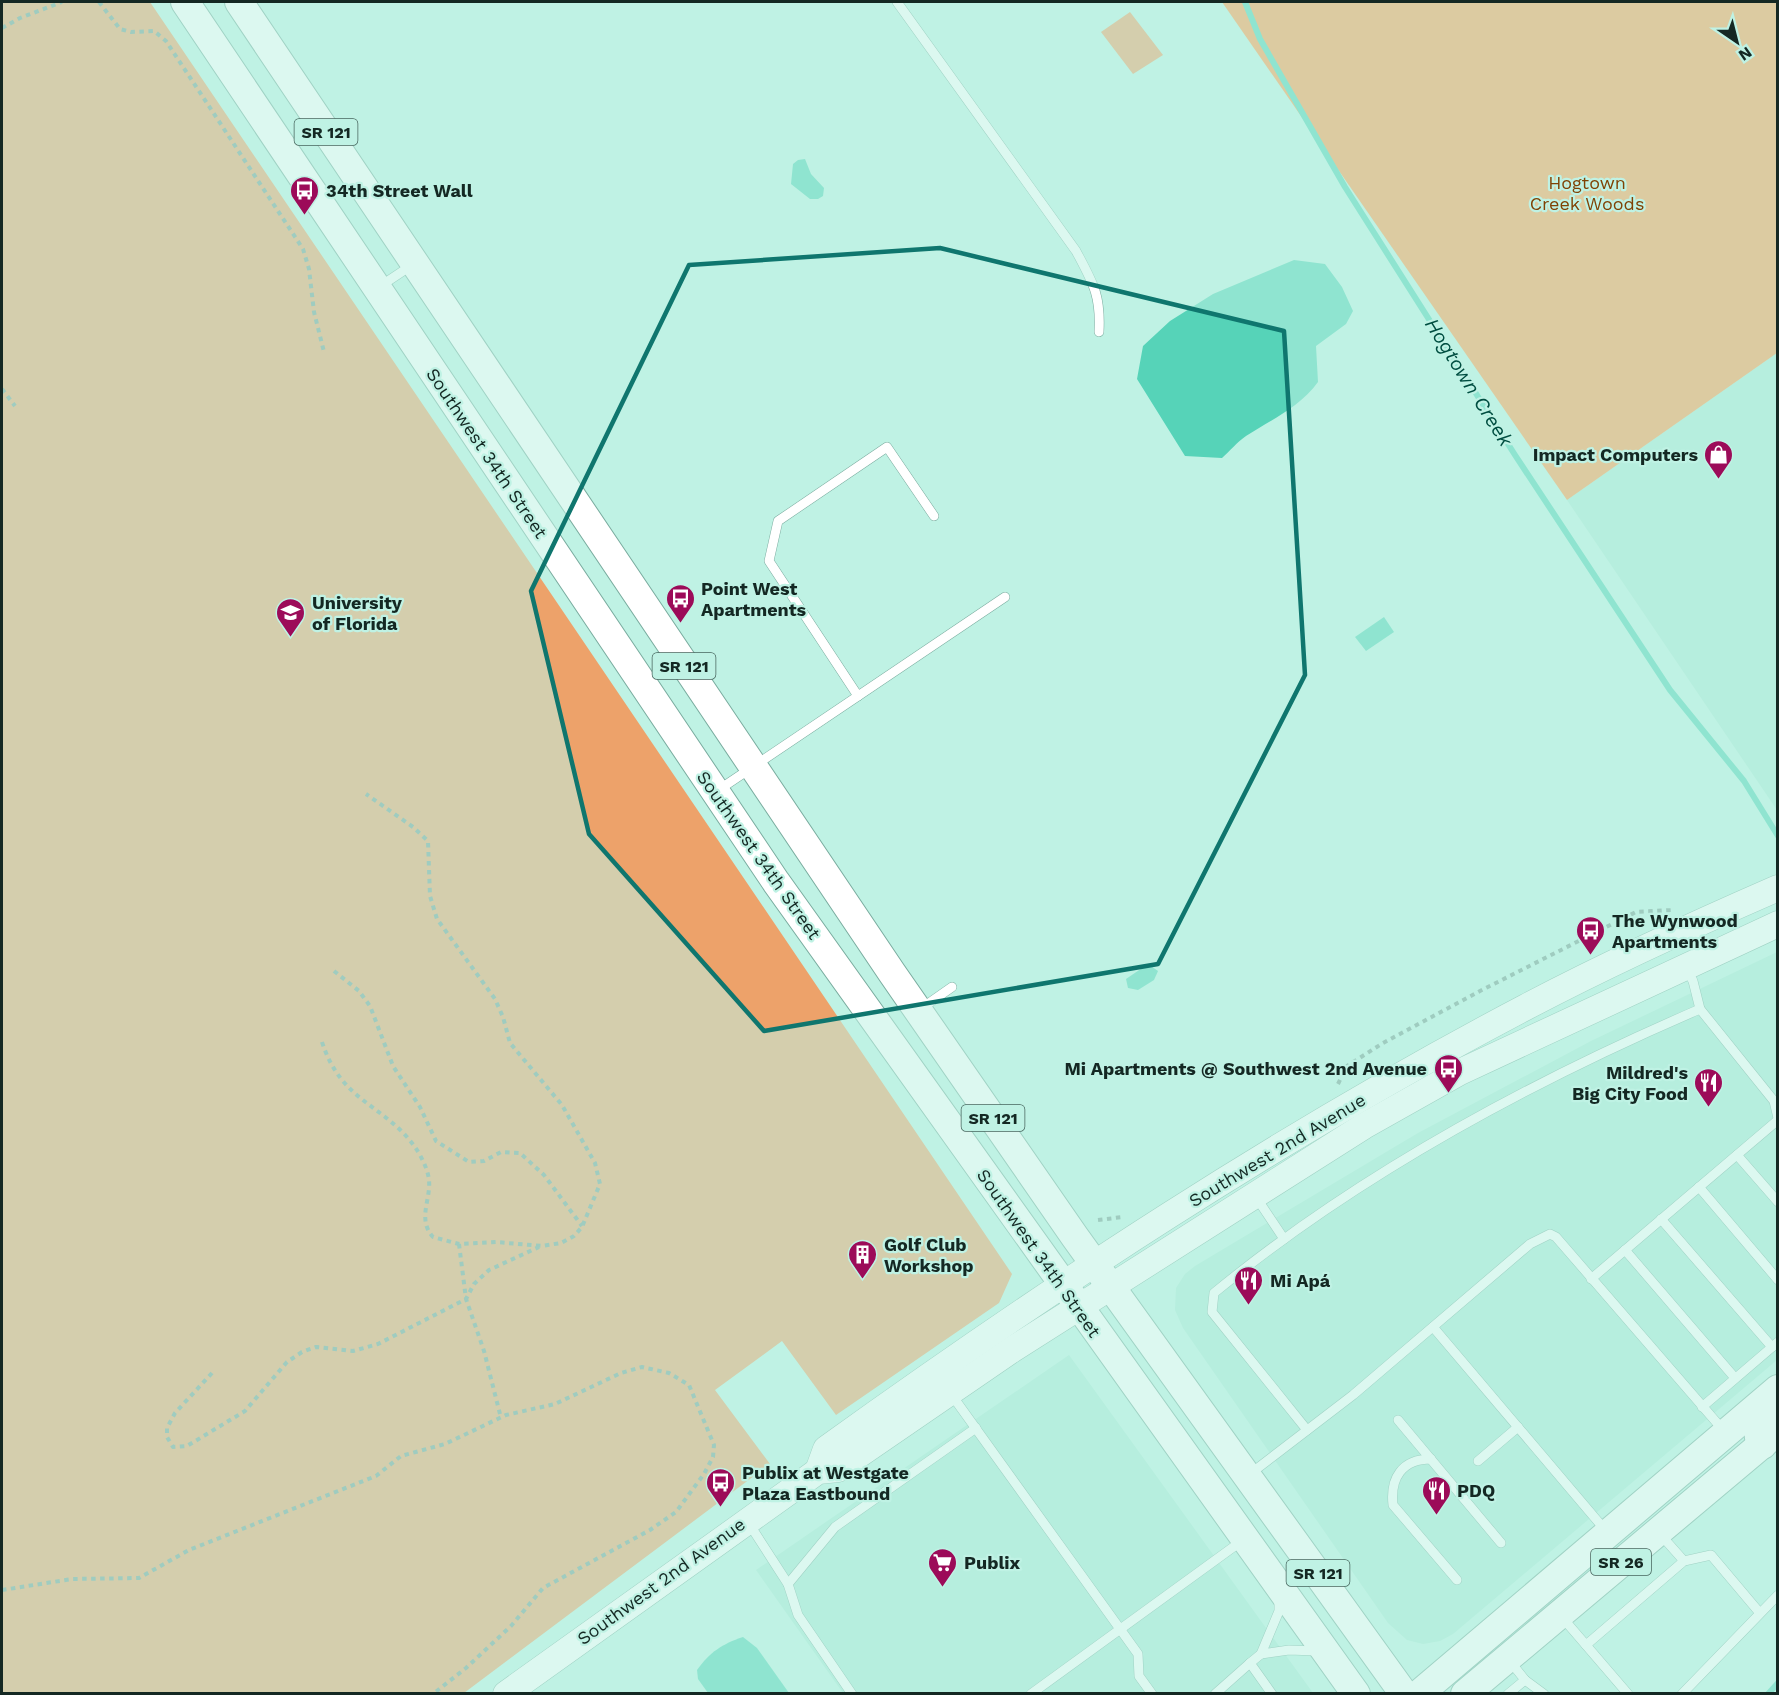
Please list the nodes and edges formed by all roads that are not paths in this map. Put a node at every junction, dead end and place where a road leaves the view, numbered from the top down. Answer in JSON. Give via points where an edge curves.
{"nodes":[{"id":1,"x":185,"y":2,"type":"edge"},
{"id":2,"x":238,"y":2,"type":"edge"},
{"id":3,"x":897,"y":2,"type":"edge"},
{"id":4,"x":414,"y":263,"type":"junction"},
{"id":5,"x":378,"y":288,"type":"junction"},
{"id":6,"x":1099,"y":332,"type":"dead end"},
{"id":7,"x":934,"y":516,"type":"dead end"},
{"id":8,"x":1005,"y":597,"type":"dead end"},
{"id":9,"x":858,"y":696,"type":"junction"},
{"id":10,"x":752,"y":766,"type":"junction"},
{"id":11,"x":715,"y":792,"type":"junction"},
{"id":12,"x":1778,"y":888,"type":"edge"},
{"id":13,"x":1767,"y":928,"type":"edge"},
{"id":14,"x":1669,"y":938,"type":"junction"},
{"id":15,"x":1685,"y":966,"type":"junction"},
{"id":16,"x":951,"y":987,"type":"dead end"},
{"id":17,"x":1700,"y":1010,"type":"junction"},
{"id":18,"x":918,"y":1011,"type":"junction"},
{"id":19,"x":1778,"y":1119,"type":"edge"},
{"id":20,"x":1737,"y":1155,"type":"junction"},
{"id":21,"x":1699,"y":1187,"type":"junction"},
{"id":22,"x":1255,"y":1195,"type":"junction"},
{"id":23,"x":1778,"y":1202,"type":"edge"},
{"id":24,"x":1661,"y":1219,"type":"junction"},
{"id":25,"x":1284,"y":1239,"type":"junction"},
{"id":26,"x":1625,"y":1250,"type":"junction"},
{"id":27,"x":1094,"y":1263,"type":"junction"},
{"id":28,"x":1591,"y":1279,"type":"junction"},
{"id":29,"x":1778,"y":1280,"type":"edge"},
{"id":30,"x":1061,"y":1284,"type":"junction"},
{"id":31,"x":1111,"y":1286,"type":"junction"},
{"id":32,"x":1078,"y":1308,"type":"junction"},
{"id":33,"x":1432,"y":1327,"type":"junction"},
{"id":34,"x":1775,"y":1344,"type":"edge"},
{"id":35,"x":1735,"y":1378,"type":"junction"},
{"id":36,"x":1778,"y":1389,"type":"edge"},
{"id":37,"x":950,"y":1393,"type":"junction"},
{"id":38,"x":1702,"y":1407,"type":"junction"},
{"id":39,"x":1778,"y":1409,"type":"edge"},
{"id":40,"x":1398,"y":1420,"type":"dead end"},
{"id":41,"x":1518,"y":1427,"type":"junction"},
{"id":42,"x":975,"y":1428,"type":"junction"},
{"id":43,"x":1307,"y":1430,"type":"junction"},
{"id":44,"x":1725,"y":1433,"type":"junction"},
{"id":45,"x":1770,"y":1437,"type":"edge"},
{"id":46,"x":1431,"y":1459,"type":"junction"},
{"id":47,"x":1478,"y":1461,"type":"dead end"},
{"id":48,"x":818,"y":1471,"type":"junction"},
{"id":49,"x":1248,"y":1476,"type":"junction"},
{"id":50,"x":747,"y":1520,"type":"junction"},
{"id":51,"x":1658,"y":1532,"type":"junction"},
{"id":52,"x":1607,"y":1533,"type":"junction"},
{"id":53,"x":1245,"y":1538,"type":"junction"},
{"id":54,"x":1502,"y":1543,"type":"dead end"},
{"id":55,"x":1684,"y":1561,"type":"junction"},
{"id":56,"x":1457,"y":1580,"type":"dead end"},
{"id":57,"x":788,"y":1584,"type":"junction"},
{"id":58,"x":1280,"y":1587,"type":"junction"},
{"id":59,"x":1778,"y":1595,"type":"edge"},
{"id":60,"x":1759,"y":1612,"type":"junction"},
{"id":61,"x":1559,"y":1614,"type":"junction"},
{"id":62,"x":1121,"y":1629,"type":"junction"},
{"id":63,"x":1586,"y":1645,"type":"junction"},
{"id":64,"x":1326,"y":1652,"type":"junction"},
{"id":65,"x":1261,"y":1654,"type":"junction"},
{"id":66,"x":1507,"y":1658,"type":"junction"},
{"id":67,"x":1250,"y":1663,"type":"junction"},
{"id":68,"x":1525,"y":1680,"type":"junction"},
{"id":69,"x":506,"y":1694,"type":"edge"},
{"id":70,"x":852,"y":1694,"type":"edge"},
{"id":71,"x":1031,"y":1694,"type":"edge"},
{"id":72,"x":1152,"y":1694,"type":"edge"},
{"id":73,"x":1215,"y":1694,"type":"edge"},
{"id":74,"x":1272,"y":1694,"type":"edge"},
{"id":75,"x":1356,"y":1694,"type":"edge"},
{"id":76,"x":1404,"y":1694,"type":"edge"},
{"id":77,"x":1419,"y":1694,"type":"edge"},
{"id":78,"x":1465,"y":1694,"type":"edge"},
{"id":79,"x":1508,"y":1694,"type":"edge"},
{"id":80,"x":1544,"y":1694,"type":"edge"},
{"id":81,"x":1628,"y":1694,"type":"edge"},
{"id":82,"x":1682,"y":1694,"type":"edge"}],
"edges":[{"from":1,"to":5,"type":"main road","name":"Southwest 34th Street","number":"SR 121"},
{"from":2,"to":4,"type":"main road","number":"SR 121"},
{"from":3,"to":6,"type":"lane","via":[[1076,251],[1101,304]]},
{"from":4,"to":5,"type":"lane"},
{"from":4,"to":10,"type":"main road","number":"SR 121"},
{"from":5,"to":11,"type":"main road","name":"Southwest 34th Street","number":"SR 121"},
{"from":7,"to":9,"type":"lane","via":[[887,447],[778,521],[769,561]]},
{"from":8,"to":9,"type":"lane"},
{"from":9,"to":10,"type":"lane"},
{"from":10,"to":11,"type":"lane"},
{"from":10,"to":18,"type":"main road","number":"SR 121"},
{"from":11,"to":30,"type":"main road","name":"Southwest 34th Street","number":"SR 121"},
{"from":12,"to":14,"type":"main road","name":"Southwest 2nd Avenue"},
{"from":13,"to":15,"type":"main road","name":"Southwest 2nd Avenue"},
{"from":14,"to":15,"type":"main road"},
{"from":14,"to":27,"type":"main road","name":"Southwest 2nd Avenue","via":[[1527,1006],[1352,1103]]},
{"from":15,"to":17,"type":"lane"},
{"from":15,"to":22,"type":"main road","name":"Southwest 2nd Avenue","via":[[1460,1072],[1364,1126]]},
{"from":16,"to":18,"type":"lane"},
{"from":17,"to":19,"type":"lane","via":[[1774,1101]]},
{"from":17,"to":25,"type":"lane","via":[[1629,1040],[1478,1118],[1379,1173]]},
{"from":18,"to":27,"type":"main road","number":"SR 121"},
{"from":19,"to":20,"type":"lane"},
{"from":20,"to":21,"type":"lane"},
{"from":20,"to":23,"type":"lane"},
{"from":21,"to":24,"type":"lane"},
{"from":21,"to":29,"type":"lane"},
{"from":22,"to":25,"type":"lane"},
{"from":22,"to":31,"type":"main road","name":"Southwest 2nd Avenue"},
{"from":24,"to":26,"type":"lane"},
{"from":24,"to":34,"type":"lane"},
{"from":25,"to":43,"type":"lane","via":[[1214,1293],[1212,1312]]},
{"from":26,"to":28,"type":"lane"},
{"from":26,"to":35,"type":"lane"},
{"from":27,"to":30,"type":"main road","name":"Southwest 2nd Avenue"},
{"from":27,"to":31,"type":"main road","number":"SR 121"},
{"from":28,"to":33,"type":"lane","via":[[1550,1234],[1530,1244]]},
{"from":28,"to":38,"type":"lane"},
{"from":30,"to":32,"type":"main road","name":"Southwest 34th Street","number":"SR 121"},
{"from":30,"to":48,"type":"main road","name":"Southwest 2nd Avenue","via":[[826,1449]]},
{"from":31,"to":32,"type":"main road","name":"Southwest 2nd Avenue"},
{"from":31,"to":49,"type":"main road","number":"SR 121"},
{"from":32,"to":37,"type":"main road","name":"Southwest 2nd Avenue"},
{"from":32,"to":53,"type":"main road","name":"Southwest 34th Street","number":"SR 121"},
{"from":33,"to":41,"type":"lane"},
{"from":33,"to":43,"type":"lane"},
{"from":34,"to":35,"type":"lane"},
{"from":35,"to":38,"type":"lane"},
{"from":36,"to":44,"type":"main road","number":"SR 26"},
{"from":37,"to":42,"type":"lane"},
{"from":37,"to":48,"type":"main road","name":"Southwest 2nd Avenue","via":[[838,1469]]},
{"from":38,"to":44,"type":"lane"},
{"from":39,"to":45,"type":"highway","via":[[1759,1427],[1758,1434]]},
{"from":40,"to":46,"type":"lane"},
{"from":41,"to":47,"type":"lane"},
{"from":41,"to":52,"type":"lane"},
{"from":42,"to":57,"type":"lane","via":[[835,1527]]},
{"from":42,"to":62,"type":"lane"},
{"from":43,"to":49,"type":"lane"},
{"from":44,"to":52,"type":"main road","number":"SR 26"},
{"from":45,"to":51,"type":"main road","number":"SR 26"},
{"from":46,"to":54,"type":"lane"},
{"from":46,"to":56,"type":"lane","via":[[1415,1459],[1405,1465],[1391,1489],[1393,1505]]},
{"from":48,"to":50,"type":"main road","name":"Southwest 2nd Avenue"},
{"from":49,"to":76,"type":"main road","number":"SR 121"},
{"from":50,"to":57,"type":"lane"},
{"from":50,"to":69,"type":"main road","name":"Southwest 2nd Avenue"},
{"from":51,"to":55,"type":"lane"},
{"from":51,"to":61,"type":"main road","number":"SR 26"},
{"from":52,"to":77,"type":"main road","number":"SR 26"},
{"from":53,"to":58,"type":"main road","name":"Southwest 34th Street","number":"SR 121"},
{"from":53,"to":62,"type":"lane"},
{"from":55,"to":60,"type":"lane","via":[[1711,1555]]},
{"from":55,"to":63,"type":"lane"},
{"from":57,"to":70,"type":"lane","via":[[798,1615]]},
{"from":58,"to":64,"type":"main road","name":"Southwest 34th Street","number":"SR 121"},
{"from":58,"to":65,"type":"lane","via":[[1279,1611]]},
{"from":59,"to":60,"type":"lane"},
{"from":60,"to":82,"type":"lane"},
{"from":61,"to":63,"type":"lane"},
{"from":61,"to":66,"type":"main road","number":"SR 26"},
{"from":62,"to":71,"type":"lane"},
{"from":62,"to":72,"type":"lane","via":[[1138,1654],[1139,1676]]},
{"from":63,"to":81,"type":"lane"},
{"from":64,"to":65,"type":"lane","via":[[1307,1649]]},
{"from":64,"to":75,"type":"main road","name":"Southwest 34th Street","number":"SR 121"},
{"from":65,"to":67,"type":"lane"},
{"from":66,"to":68,"type":"lane"},
{"from":66,"to":78,"type":"main road","number":"SR 26"},
{"from":67,"to":73,"type":"lane"},
{"from":67,"to":74,"type":"lane"},
{"from":68,"to":79,"type":"lane"},
{"from":68,"to":80,"type":"lane"}]}
